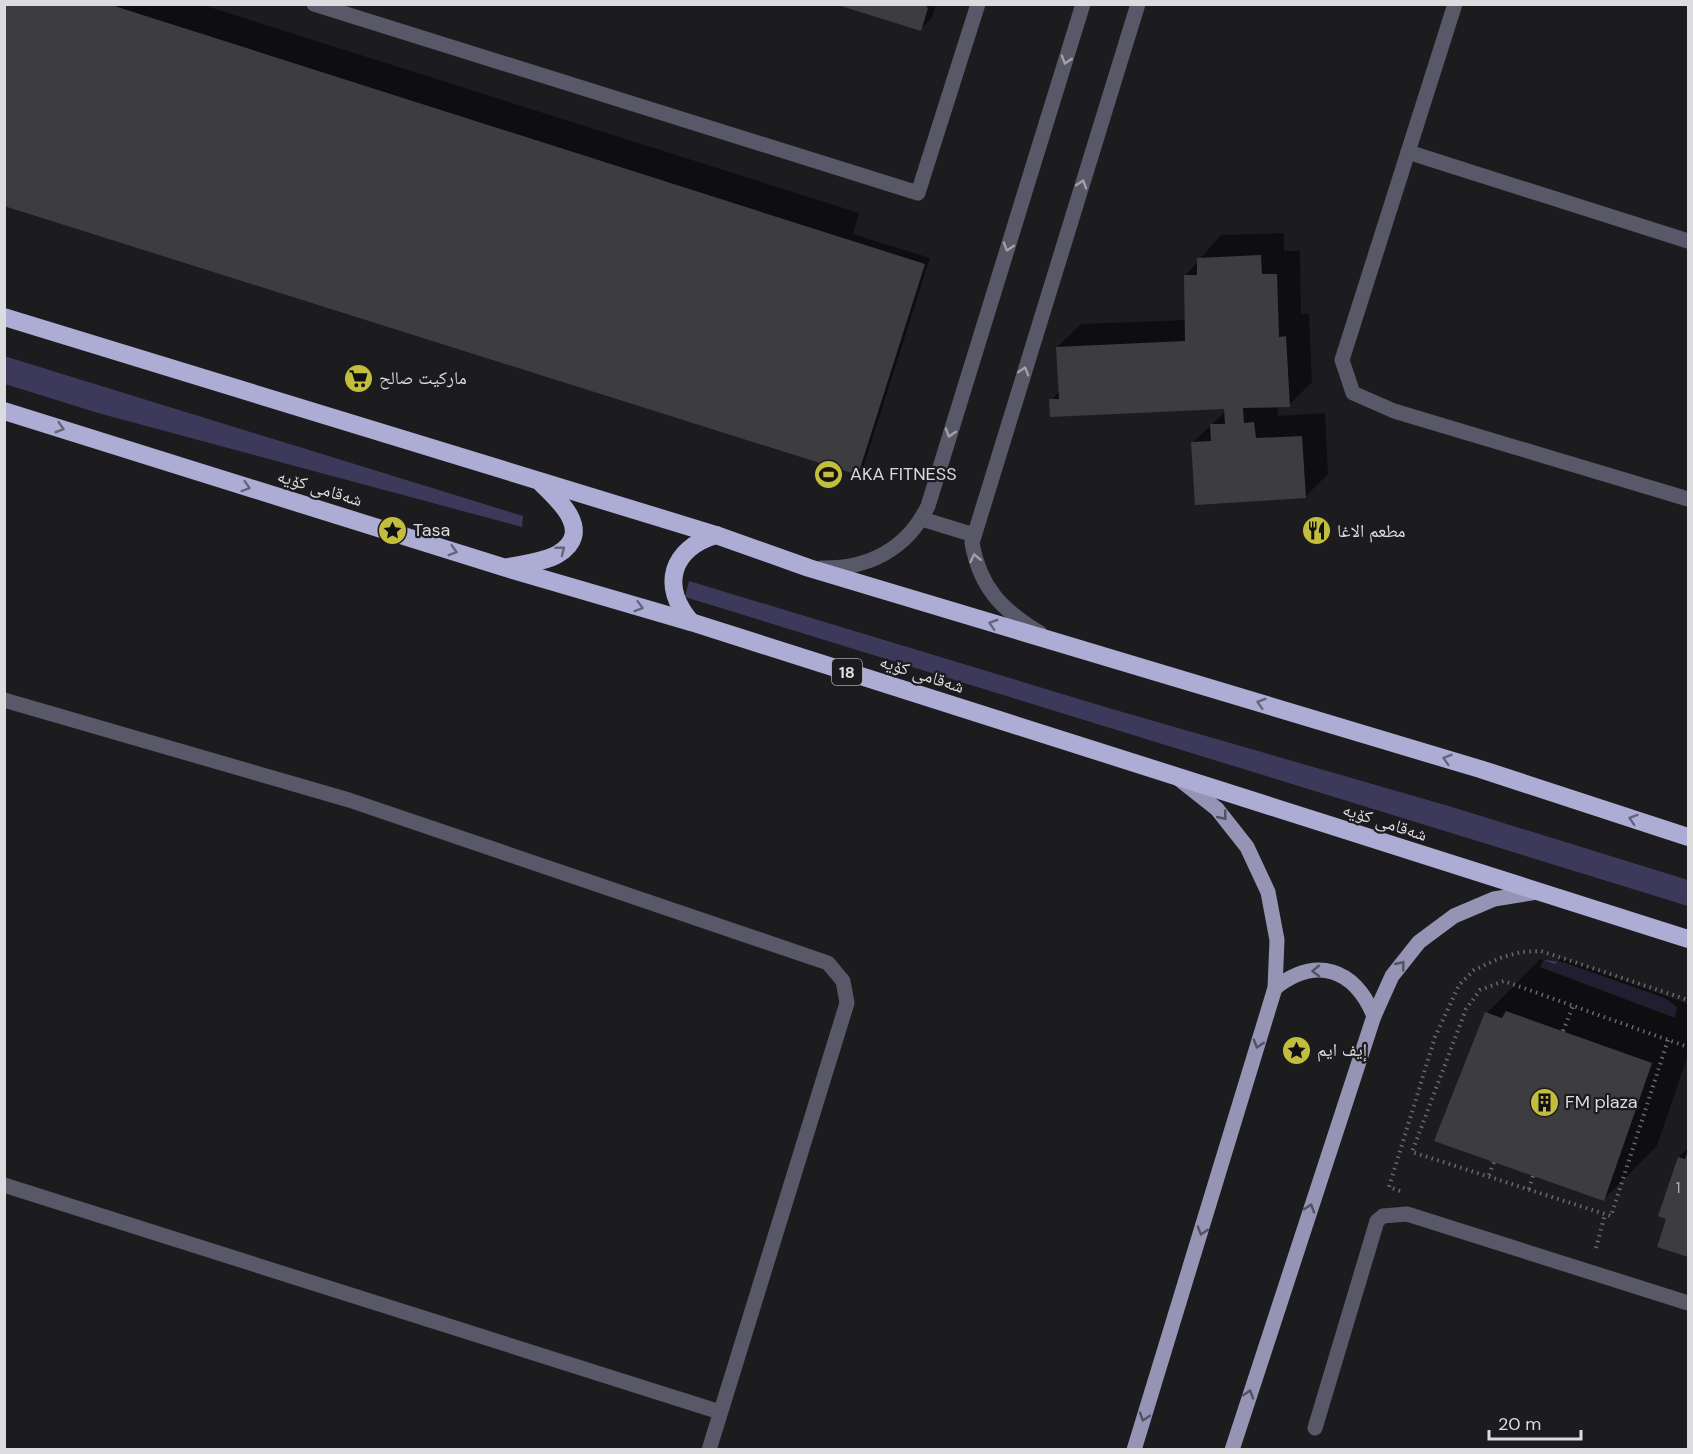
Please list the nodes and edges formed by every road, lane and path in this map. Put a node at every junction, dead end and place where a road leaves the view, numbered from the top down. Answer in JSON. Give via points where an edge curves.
{"nodes":[{"id":1,"x":314,"y":4,"type":"edge"},
{"id":2,"x":978,"y":4,"type":"edge"},
{"id":3,"x":1083,"y":4,"type":"edge"},
{"id":4,"x":1138,"y":4,"type":"edge"},
{"id":5,"x":1455,"y":4,"type":"edge"},
{"id":6,"x":1408,"y":152,"type":"junction"},
{"id":7,"x":1689,"y":241,"type":"edge"},
{"id":8,"x":4,"y":317,"type":"edge"},
{"id":9,"x":4,"y":411,"type":"edge"},
{"id":10,"x":537,"y":480,"type":"junction"},
{"id":11,"x":1689,"y":499,"type":"edge"},
{"id":12,"x":922,"y":519,"type":"junction"},
{"id":13,"x":716,"y":535,"type":"junction"},
{"id":14,"x":974,"y":535,"type":"junction"},
{"id":15,"x":506,"y":568,"type":"junction"},
{"id":16,"x":809,"y":568,"type":"junction"},
{"id":17,"x":691,"y":622,"type":"junction"},
{"id":18,"x":1056,"y":643,"type":"junction"},
{"id":19,"x":4,"y":700,"type":"edge"},
{"id":20,"x":1178,"y":778,"type":"junction"},
{"id":21,"x":1689,"y":837,"type":"edge"},
{"id":22,"x":1538,"y":892,"type":"junction"},
{"id":23,"x":1689,"y":939,"type":"edge"},
{"id":24,"x":1275,"y":988,"type":"junction"},
{"id":25,"x":1689,"y":1000,"type":"edge"},
{"id":26,"x":1573,"y":1006,"type":"junction"},
{"id":27,"x":1374,"y":1016,"type":"junction"},
{"id":28,"x":1563,"y":1031,"type":"dead end"},
{"id":29,"x":1668,"y":1040,"type":"junction"},
{"id":30,"x":1689,"y":1047,"type":"edge"},
{"id":31,"x":1494,"y":1162,"type":"dead end"},
{"id":32,"x":1489,"y":1175,"type":"junction"},
{"id":33,"x":1533,"y":1176,"type":"dead end"},
{"id":34,"x":4,"y":1185,"type":"edge"},
{"id":35,"x":1530,"y":1189,"type":"junction"},
{"id":36,"x":1408,"y":1193,"type":"dead end"},
{"id":37,"x":1605,"y":1214,"type":"junction"},
{"id":38,"x":1596,"y":1248,"type":"dead end"},
{"id":39,"x":1689,"y":1303,"type":"edge"},
{"id":40,"x":720,"y":1412,"type":"junction"},
{"id":41,"x":1314,"y":1428,"type":"dead end"},
{"id":42,"x":709,"y":1449,"type":"edge"},
{"id":43,"x":1134,"y":1449,"type":"edge"},
{"id":44,"x":1232,"y":1449,"type":"edge"}],
"edges":[{"from":1,"to":2,"type":"street","via":[[918,194]]},
{"from":3,"to":12,"type":"street","one_way":true},
{"from":14,"to":4,"type":"street","one_way":true},
{"from":5,"to":6,"type":"street"},
{"from":6,"to":7,"type":"street"},
{"from":6,"to":11,"type":"street","via":[[1342,360],[1353,393],[1394,411]]},
{"from":8,"to":10,"type":"highway"},
{"from":9,"to":15,"type":"highway","name":"شەقامی کۆیە","number":"18","one_way":true},
{"from":10,"to":13,"type":"highway"},
{"from":15,"to":10,"type":"highway","one_way":true,"via":[[557,555],[569,543],[573,527],[569,511]]},
{"from":12,"to":14,"type":"street"},
{"from":12,"to":16,"type":"street","via":[[902,543],[876,558],[839,568]]},
{"from":13,"to":16,"type":"highway"},
{"from":13,"to":17,"type":"highway","via":[[698,541],[683,553],[675,570],[673,589],[679,608]]},
{"from":18,"to":14,"type":"street","one_way":true,"via":[[1008,609],[983,582],[976,564]]},
{"from":15,"to":17,"type":"highway","name":"شەقامی کۆیە","number":"18","one_way":true},
{"from":18,"to":16,"type":"highway","one_way":true},
{"from":17,"to":20,"type":"highway","name":"شەقامی کۆیە","number":"18"},
{"from":21,"to":18,"type":"highway","one_way":true,"via":[[1480,769]]},
{"from":19,"to":40,"type":"street","via":[[349,800],[828,963],[843,981],[847,1003]]},
{"from":20,"to":22,"type":"highway","name":"شەقامی کۆیە","number":"18"},
{"from":20,"to":24,"type":"main road","one_way":true,"via":[[1217,809],[1247,847],[1268,892],[1277,940]]},
{"from":22,"to":23,"type":"highway","name":"شەقامی کۆیە","number":"18"},
{"from":27,"to":22,"type":"main road","one_way":true,"via":[[1392,976],[1419,942],[1454,916],[1494,899]]},
{"from":27,"to":24,"type":"main road","one_way":true,"via":[[1356,984],[1324,970],[1289,977]]},
{"from":24,"to":43,"type":"main road","one_way":true},
{"from":25,"to":36,"type":"path","via":[[1541,951],[1521,952],[1474,970],[1459,985],[1435,1037],[1389,1187]]},
{"from":26,"to":28,"type":"path"},
{"from":26,"to":29,"type":"path"},
{"from":26,"to":32,"type":"path","via":[[1504,981],[1480,990],[1466,1009],[1412,1152]]},
{"from":44,"to":27,"type":"main road","one_way":true},
{"from":29,"to":30,"type":"path"},
{"from":29,"to":37,"type":"path","via":[[1611,1216]]},
{"from":31,"to":32,"type":"path"},
{"from":32,"to":35,"type":"path"},
{"from":33,"to":35,"type":"path"},
{"from":34,"to":40,"type":"street"},
{"from":35,"to":37,"type":"path"},
{"from":37,"to":38,"type":"path"},
{"from":39,"to":41,"type":"street","via":[[1407,1214],[1383,1216],[1377,1221]]},
{"from":40,"to":42,"type":"street"}]}
